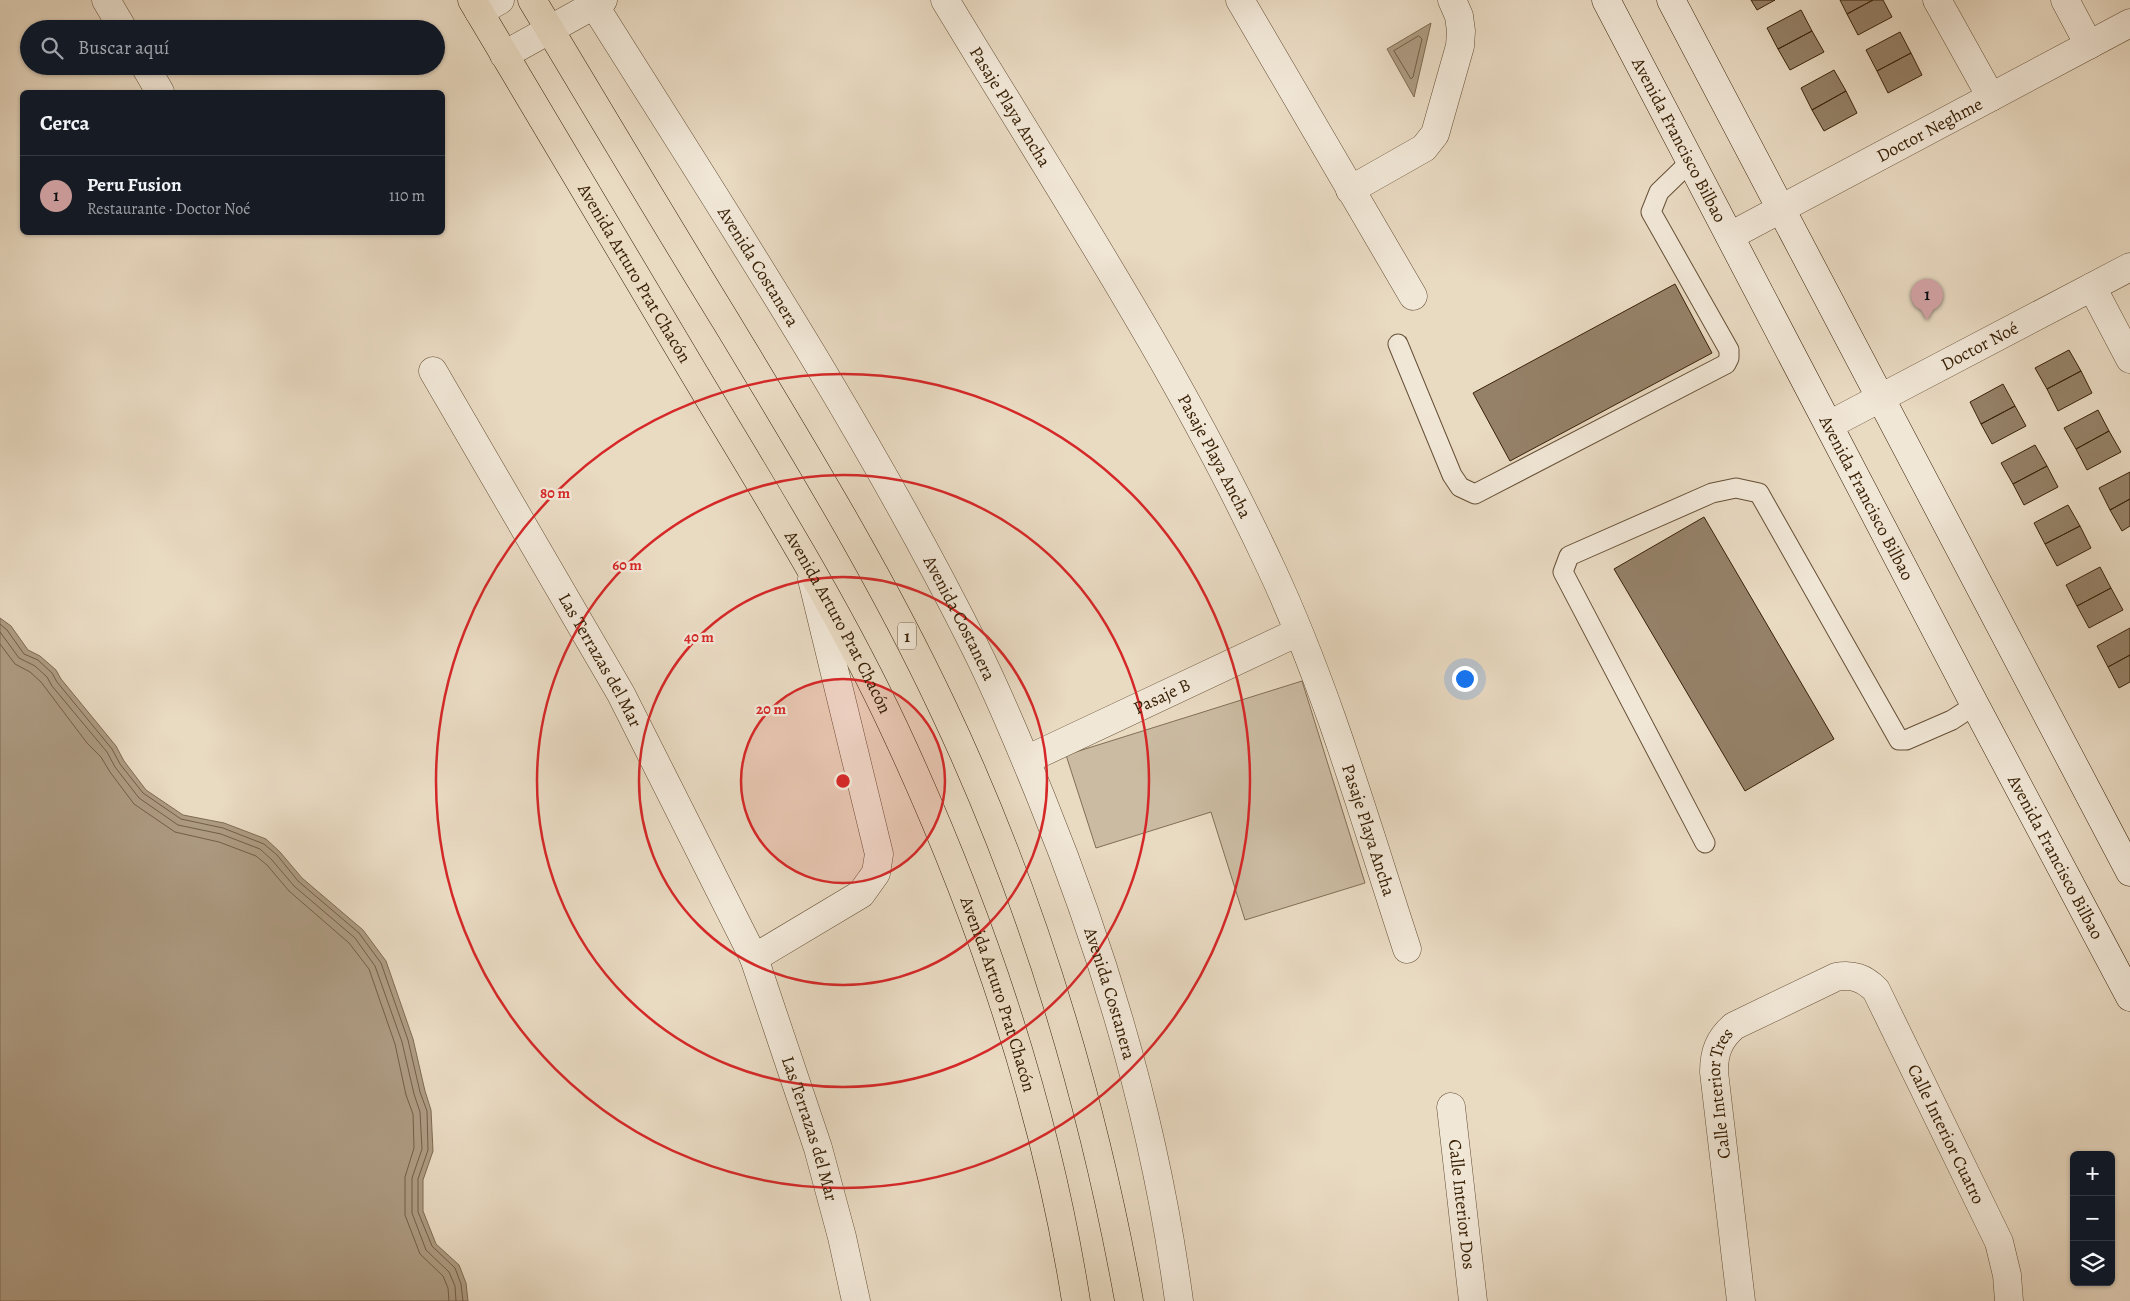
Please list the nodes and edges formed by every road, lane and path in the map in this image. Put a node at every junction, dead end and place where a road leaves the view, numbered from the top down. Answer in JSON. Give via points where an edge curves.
{"nodes":[{"id":1,"x":106,"y":0,"type":"edge"},
{"id":2,"x":532,"y":0,"type":"edge"},
{"id":3,"x":945,"y":0,"type":"edge"},
{"id":4,"x":1240,"y":0,"type":"edge"},
{"id":5,"x":1452,"y":0,"type":"edge"},
{"id":6,"x":1606,"y":0,"type":"edge"},
{"id":7,"x":1670,"y":0,"type":"edge"},
{"id":8,"x":1937,"y":0,"type":"edge"},
{"id":9,"x":2065,"y":0,"type":"edge"},
{"id":10,"x":596,"y":2,"type":"edge"},
{"id":11,"x":483,"y":4,"type":"edge"},
{"id":12,"x":118,"y":20,"type":"edge"},
{"id":13,"x":2130,"y":23,"type":"edge"},
{"id":14,"x":550,"y":30,"type":"junction"},
{"id":15,"x":2089,"y":45,"type":"junction"},
{"id":16,"x":504,"y":55,"type":"junction"},
{"id":17,"x":150,"y":75,"type":"edge"},
{"id":18,"x":159,"y":90,"type":"edge"},
{"id":19,"x":1991,"y":97,"type":"junction"},
{"id":20,"x":1691,"y":161,"type":"junction"},
{"id":21,"x":1350,"y":190,"type":"junction"},
{"id":22,"x":1780,"y":209,"type":"junction"},
{"id":23,"x":1730,"y":236,"type":"junction"},
{"id":24,"x":2130,"y":267,"type":"edge"},
{"id":25,"x":2092,"y":287,"type":"junction"},
{"id":26,"x":1413,"y":296,"type":"dead end"},
{"id":27,"x":1398,"y":344,"type":"dead end"},
{"id":28,"x":2130,"y":359,"type":"edge"},
{"id":29,"x":432,"y":371,"type":"dead end"},
{"id":30,"x":1880,"y":398,"type":"junction"},
{"id":31,"x":1829,"y":425,"type":"junction"},
{"id":32,"x":808,"y":565,"type":"junction"},
{"id":33,"x":1298,"y":632,"type":"junction"},
{"id":34,"x":1975,"y":705,"type":"junction"},
{"id":35,"x":1026,"y":760,"type":"junction"},
{"id":36,"x":1705,"y":843,"type":"dead end"},
{"id":37,"x":2130,"y":872,"type":"edge"},
{"id":38,"x":1407,"y":949,"type":"dead end"},
{"id":39,"x":754,"y":958,"type":"junction"},
{"id":40,"x":1859,"y":977,"type":"joint"},
{"id":41,"x":2130,"y":997,"type":"edge"},
{"id":42,"x":1450,"y":1107,"type":"dead end"},
{"id":43,"x":856,"y":1301,"type":"edge"},
{"id":44,"x":1076,"y":1301,"type":"edge"},
{"id":45,"x":1129,"y":1301,"type":"edge"},
{"id":46,"x":1179,"y":1301,"type":"edge"},
{"id":47,"x":1473,"y":1301,"type":"edge"},
{"id":48,"x":1741,"y":1301,"type":"edge"},
{"id":49,"x":2009,"y":1301,"type":"edge"}],
"edges":[{"from":1,"to":12,"type":"street"},
{"from":2,"to":14,"type":"main road","number":"1"},
{"from":3,"to":33,"type":"street","name":"Pasaje Playa Ancha","via":[[1208,439],[1269,563]]},
{"from":4,"to":21,"type":"street"},
{"from":5,"to":21,"type":"street","via":[[1459,16],[1460,46],[1435,134],[1424,148]]},
{"from":6,"to":20,"type":"street","name":"Avenida Francisco Bilbao"},
{"from":7,"to":22,"type":"street"},
{"from":8,"to":19,"type":"street"},
{"from":9,"to":15,"type":"street"},
{"from":10,"to":14,"type":"street"},
{"from":10,"to":35,"type":"street","name":"Avenida Costanera","via":[[824,375],[931,562],[977,651]]},
{"from":11,"to":16,"type":"main road","name":"Avenida Arturo Prat Chacón"},
{"from":13,"to":15,"type":"street","name":"Doctor Neghme"},
{"from":14,"to":16,"type":"street"},
{"from":14,"to":45,"type":"main road","number":"1","via":[[843,517],[896,612],[944,710],[1019,892],[1060,1014],[1093,1132]]},
{"from":15,"to":19,"type":"street","name":"Doctor Neghme"},
{"from":16,"to":32,"type":"main road","name":"Avenida Arturo Prat Chacón"},
{"from":17,"to":18,"type":"street"},
{"from":19,"to":22,"type":"street","name":"Doctor Neghme"},
{"from":20,"to":23,"type":"street","name":"Avenida Francisco Bilbao"},
{"from":20,"to":27,"type":"lane","via":[[1659,192],[1651,212],[1729,350],[1726,364],[1475,494],[1460,487],[1452,475]]},
{"from":21,"to":26,"type":"street"},
{"from":22,"to":23,"type":"street","name":"Doctor Neghme"},
{"from":22,"to":30,"type":"street"},
{"from":23,"to":31,"type":"street","name":"Avenida Francisco Bilbao"},
{"from":24,"to":25,"type":"street","name":"Doctor Noé"},
{"from":25,"to":28,"type":"street"},
{"from":25,"to":30,"type":"street","name":"Doctor Noé"},
{"from":29,"to":39,"type":"street","name":"Las Terrazas del Mar","via":[[622,694]]},
{"from":30,"to":31,"type":"street","name":"Doctor Noé"},
{"from":30,"to":37,"type":"street"},
{"from":31,"to":34,"type":"street","name":"Avenida Francisco Bilbao"},
{"from":32,"to":39,"type":"street","via":[[879,854],[878,862],[876,873],[861,894]]},
{"from":32,"to":44,"type":"main road","name":"Avenida Arturo Prat Chacón","via":[[893,726],[973,915],[1006,1013],[1034,1112]]},
{"from":33,"to":35,"type":"street","name":"Pasaje B"},
{"from":33,"to":38,"type":"street","name":"Pasaje Playa Ancha","via":[[1345,758]]},
{"from":34,"to":36,"type":"lane","via":[[1952,720],[1899,740],[1759,493],[1736,488],[1712,493],[1569,556],[1563,572]]},
{"from":34,"to":41,"type":"street","name":"Avenida Francisco Bilbao"},
{"from":35,"to":46,"type":"street","name":"Avenida Costanera","via":[[1098,952],[1126,1049],[1147,1130]]},
{"from":39,"to":43,"type":"street","name":"Las Terrazas del Mar","via":[[818,1148]]},
{"from":40,"to":48,"type":"street","name":"Calle Interior Tres","via":[[1841,976],[1734,1026],[1718,1045],[1714,1072]]},
{"from":40,"to":49,"type":"street","name":"Calle Interior Cuatro","via":[[1876,990],[1992,1226],[2004,1258]]},
{"from":42,"to":47,"type":"street","name":"Calle Interior Dos"}]}
